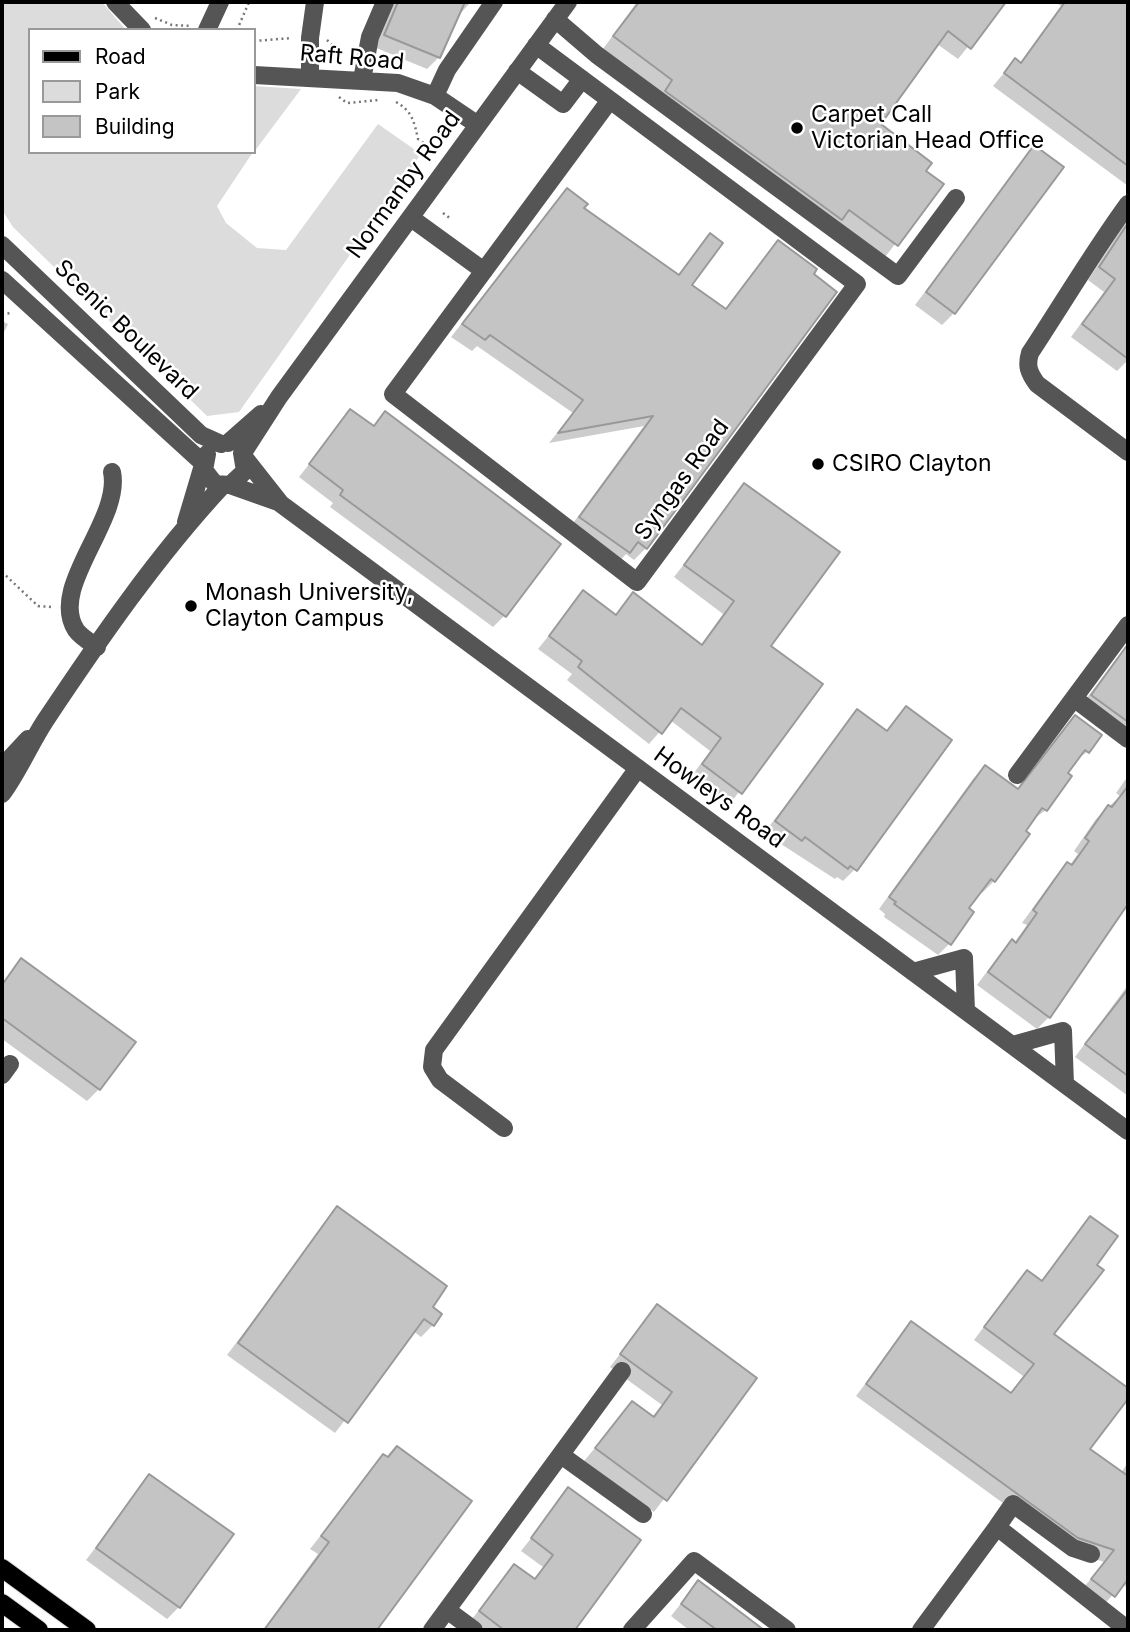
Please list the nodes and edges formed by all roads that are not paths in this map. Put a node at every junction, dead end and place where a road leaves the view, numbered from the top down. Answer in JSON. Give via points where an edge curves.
{"nodes":[{"id":1,"x":115,"y":2,"type":"edge"},
{"id":2,"x":220,"y":2,"type":"edge"},
{"id":3,"x":315,"y":2,"type":"edge"},
{"id":4,"x":385,"y":2,"type":"edge"},
{"id":5,"x":495,"y":2,"type":"edge"},
{"id":6,"x":568,"y":2,"type":"edge"},
{"id":7,"x":555,"y":19,"type":"junction"},
{"id":8,"x":145,"y":22,"type":"edge"},
{"id":9,"x":208,"y":28,"type":"edge"},
{"id":10,"x":536,"y":45,"type":"junction"},
{"id":11,"x":517,"y":71,"type":"junction"},
{"id":12,"x":256,"y":75,"type":"edge"},
{"id":13,"x":310,"y":78,"type":"junction"},
{"id":14,"x":582,"y":79,"type":"junction"},
{"id":15,"x":362,"y":80,"type":"junction"},
{"id":16,"x":435,"y":96,"type":"junction"},
{"id":17,"x":610,"y":100,"type":"junction"},
{"id":18,"x":478,"y":125,"type":"junction"},
{"id":19,"x":956,"y":198,"type":"dead end"},
{"id":20,"x":1128,"y":204,"type":"edge"},
{"id":21,"x":411,"y":218,"type":"junction"},
{"id":22,"x":2,"y":244,"type":"edge"},
{"id":23,"x":484,"y":271,"type":"junction"},
{"id":24,"x":2,"y":279,"type":"edge"},
{"id":25,"x":96,"y":334,"type":"junction"},
{"id":26,"x":81,"y":351,"type":"junction"},
{"id":27,"x":234,"y":449,"type":"junction"},
{"id":28,"x":1128,"y":452,"type":"edge"},
{"id":29,"x":203,"y":463,"type":"junction"},
{"id":30,"x":112,"y":472,"type":"dead end"},
{"id":31,"x":226,"y":486,"type":"junction"},
{"id":32,"x":281,"y":504,"type":"junction"},
{"id":33,"x":185,"y":526,"type":"junction"},
{"id":34,"x":1128,"y":625,"type":"edge"},
{"id":35,"x":97,"y":647,"type":"junction"},
{"id":36,"x":1074,"y":699,"type":"junction"},
{"id":37,"x":44,"y":723,"type":"junction"},
{"id":38,"x":1128,"y":739,"type":"edge"},
{"id":39,"x":2,"y":767,"type":"edge"},
{"id":40,"x":638,"y":768,"type":"junction"},
{"id":41,"x":1017,"y":775,"type":"dead end"},
{"id":42,"x":2,"y":794,"type":"edge"},
{"id":43,"x":914,"y":972,"type":"junction"},
{"id":44,"x":966,"y":1011,"type":"junction"},
{"id":45,"x":1013,"y":1045,"type":"junction"},
{"id":46,"x":1065,"y":1084,"type":"junction"},
{"id":47,"x":1120,"y":1116,"type":"edge"},
{"id":48,"x":504,"y":1128,"type":"dead end"},
{"id":49,"x":1128,"y":1131,"type":"edge"},
{"id":50,"x":622,"y":1371,"type":"dead end"},
{"id":51,"x":561,"y":1455,"type":"junction"},
{"id":52,"x":643,"y":1514,"type":"dead end"},
{"id":53,"x":1003,"y":1532,"type":"junction"},
{"id":54,"x":1091,"y":1554,"type":"dead end"},
{"id":55,"x":2,"y":1568,"type":"edge"},
{"id":56,"x":2,"y":1603,"type":"edge"},
{"id":57,"x":447,"y":1610,"type":"junction"},
{"id":58,"x":39,"y":1630,"type":"edge"},
{"id":59,"x":87,"y":1630,"type":"edge"},
{"id":60,"x":432,"y":1630,"type":"edge"},
{"id":61,"x":474,"y":1630,"type":"edge"},
{"id":62,"x":632,"y":1630,"type":"edge"},
{"id":63,"x":788,"y":1630,"type":"edge"},
{"id":64,"x":921,"y":1630,"type":"edge"},
{"id":65,"x":1128,"y":1630,"type":"edge"}],
"edges":[{"from":1,"to":8,"type":"street"},
{"from":2,"to":9,"type":"street"},
{"from":3,"to":13,"type":"street"},
{"from":4,"to":15,"type":"street","via":[[367,50]]},
{"from":5,"to":16,"type":"street","via":[[447,70]]},
{"from":6,"to":7,"type":"street","name":"Normanby Road"},
{"from":7,"to":10,"type":"street","name":"Normanby Road"},
{"from":7,"to":19,"type":"street","via":[[597,55],[898,276]]},
{"from":10,"to":11,"type":"street","name":"Normanby Road"},
{"from":10,"to":14,"type":"street","name":"Syngas Road"},
{"from":11,"to":14,"type":"street","via":[[563,104]]},
{"from":11,"to":18,"type":"street","name":"Normanby Road"},
{"from":12,"to":13,"type":"street","name":"Raft Road"},
{"from":13,"to":15,"type":"street","name":"Raft Road"},
{"from":14,"to":17,"type":"street","name":"Syngas Road"},
{"from":15,"to":16,"type":"street","name":"Raft Road","via":[[398,83]]},
{"from":16,"to":18,"type":"street","name":"Raft Road"},
{"from":17,"to":23,"type":"street","name":"Syngas Road"},
{"from":17,"to":23,"type":"street","name":"Syngas Road","via":[[857,284],[637,582],[393,394]]},
{"from":18,"to":21,"type":"street","name":"Normanby Road"},
{"from":20,"to":28,"type":"street","via":[[1085,262],[1068,297],[1030,353],[1029,373],[1037,384]]},
{"from":21,"to":23,"type":"street"},
{"from":21,"to":27,"type":"street","name":"Normanby Road","via":[[279,397]]},
{"from":22,"to":25,"type":"street","name":"Scenic Boulevard"},
{"from":24,"to":26,"type":"street","name":"Scenic Boulevard"},
{"from":25,"to":26,"type":"street"},
{"from":25,"to":27,"type":"street","name":"Scenic Boulevard","via":[[201,435]]},
{"from":26,"to":29,"type":"street","name":"Scenic Boulevard"},
{"from":27,"to":29,"type":"street","via":[[208,451]]},
{"from":27,"to":31,"type":"street","via":[[245,471]]},
{"from":27,"to":32,"type":"street","name":"Howleys Road"},
{"from":29,"to":31,"type":"street","via":[[206,477]]},
{"from":29,"to":33,"type":"street"},
{"from":30,"to":35,"type":"street","via":[[113,496],[73,588],[69,611],[78,633]]},
{"from":31,"to":32,"type":"street","name":"Howleys Road"},
{"from":31,"to":33,"type":"street"},
{"from":32,"to":40,"type":"street","name":"Howleys Road"},
{"from":33,"to":35,"type":"street"},
{"from":34,"to":36,"type":"street"},
{"from":35,"to":37,"type":"street"},
{"from":36,"to":38,"type":"street"},
{"from":36,"to":41,"type":"street"},
{"from":37,"to":39,"type":"street"},
{"from":37,"to":42,"type":"street"},
{"from":40,"to":43,"type":"street","name":"Howleys Road"},
{"from":40,"to":48,"type":"street","via":[[434,1050],[432,1067],[440,1080]]},
{"from":43,"to":44,"type":"street","name":"Howleys Road"},
{"from":43,"to":44,"type":"street","via":[[964,958]]},
{"from":44,"to":45,"type":"street","name":"Howleys Road"},
{"from":45,"to":46,"type":"street","name":"Howleys Road"},
{"from":45,"to":46,"type":"street","via":[[1063,1031]]},
{"from":46,"to":47,"type":"street","name":"Howleys Road"},
{"from":47,"to":49,"type":"street","name":"Howleys Road"},
{"from":50,"to":51,"type":"street"},
{"from":51,"to":52,"type":"street"},
{"from":51,"to":57,"type":"street"},
{"from":53,"to":54,"type":"street","via":[[1013,1504],[1073,1548]]},
{"from":53,"to":64,"type":"street"},
{"from":53,"to":65,"type":"street"},
{"from":55,"to":59,"type":"main road"},
{"from":56,"to":58,"type":"main road"},
{"from":57,"to":60,"type":"street"},
{"from":57,"to":61,"type":"street"},
{"from":62,"to":63,"type":"street","via":[[694,1561]]}]}
